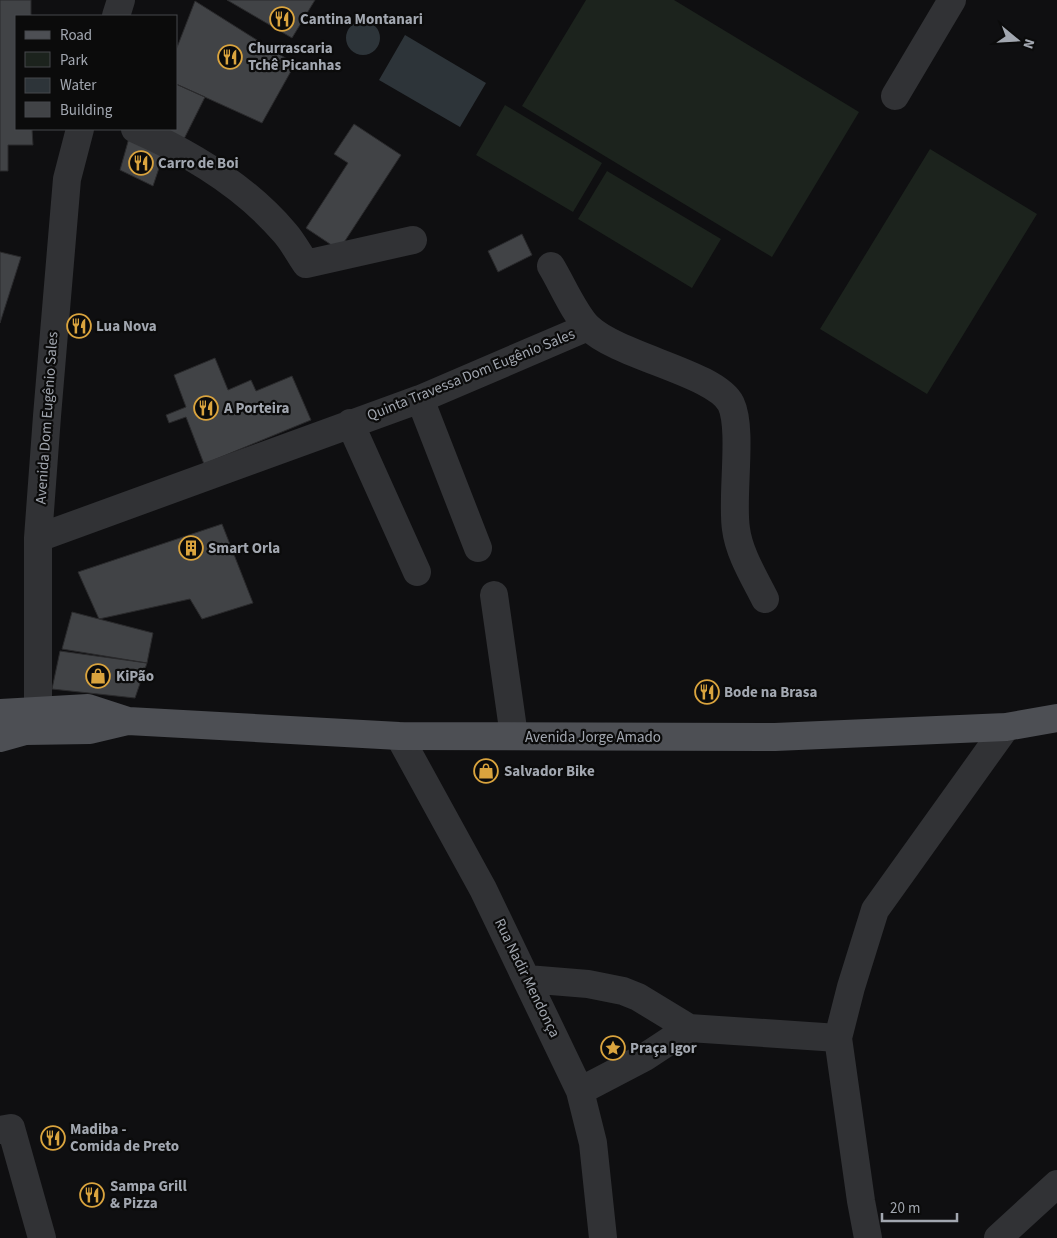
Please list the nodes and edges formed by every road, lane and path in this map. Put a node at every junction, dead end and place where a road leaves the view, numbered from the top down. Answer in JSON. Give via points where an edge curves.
{"nodes":[{"id":1,"x":122,"y":0,"type":"edge"},
{"id":2,"x":952,"y":0,"type":"edge"},
{"id":3,"x":116,"y":15,"type":"edge"},
{"id":4,"x":895,"y":96,"type":"dead end"},
{"id":5,"x":80,"y":130,"type":"edge"},
{"id":6,"x":137,"y":130,"type":"edge"},
{"id":7,"x":413,"y":240,"type":"dead end"},
{"id":8,"x":551,"y":266,"type":"dead end"},
{"id":9,"x":588,"y":327,"type":"junction"},
{"id":10,"x":420,"y":399,"type":"junction"},
{"id":11,"x":350,"y":423,"type":"junction"},
{"id":12,"x":38,"y":538,"type":"junction"},
{"id":13,"x":478,"y":548,"type":"dead end"},
{"id":14,"x":418,"y":572,"type":"dead end"},
{"id":15,"x":494,"y":595,"type":"dead end"},
{"id":16,"x":765,"y":599,"type":"dead end"},
{"id":17,"x":38,"y":710,"type":"junction"},
{"id":18,"x":0,"y":713,"type":"edge"},
{"id":19,"x":1057,"y":718,"type":"edge"},
{"id":20,"x":128,"y":721,"type":"junction"},
{"id":21,"x":1006,"y":728,"type":"junction"},
{"id":22,"x":399,"y":736,"type":"junction"},
{"id":23,"x":514,"y":736,"type":"junction"},
{"id":24,"x":0,"y":738,"type":"edge"},
{"id":25,"x":528,"y":978,"type":"junction"},
{"id":26,"x":689,"y":1028,"type":"junction"},
{"id":27,"x":838,"y":1038,"type":"junction"},
{"id":28,"x":580,"y":1091,"type":"junction"},
{"id":29,"x":0,"y":1130,"type":"edge"},
{"id":30,"x":1057,"y":1184,"type":"edge"},
{"id":31,"x":42,"y":1238,"type":"edge"},
{"id":32,"x":603,"y":1238,"type":"edge"},
{"id":33,"x":868,"y":1238,"type":"edge"},
{"id":34,"x":998,"y":1238,"type":"edge"}],
"edges":[{"from":1,"to":3,"type":"street"},
{"from":2,"to":4,"type":"street"},
{"from":5,"to":12,"type":"street","name":"Avenida Dom Eugênio Sales","via":[[67,179]]},
{"from":6,"to":7,"type":"street","via":[[205,165],[258,206],[286,234],[306,264]]},
{"from":8,"to":9,"type":"street"},
{"from":9,"to":10,"type":"street","name":"Quinta Travessa Dom Eugênio Sales"},
{"from":9,"to":16,"type":"street","name":"Quinta Travessa Dom Eugênio Sales","via":[[616,345],[696,378],[731,403],[735,440],[735,528]]},
{"from":10,"to":11,"type":"street","name":"Quinta Travessa Dom Eugênio Sales"},
{"from":10,"to":13,"type":"street"},
{"from":11,"to":12,"type":"street","name":"Quinta Travessa Dom Eugênio Sales"},
{"from":11,"to":14,"type":"street"},
{"from":12,"to":17,"type":"street","name":"Avenida Dom Eugênio Sales"},
{"from":15,"to":23,"type":"street"},
{"from":17,"to":18,"type":"main road","name":"Avenida Jorge Amado"},
{"from":17,"to":20,"type":"main road","name":"Avenida Jorge Amado","via":[[88,708]]},
{"from":19,"to":21,"type":"main road","name":"Avenida Jorge Amado"},
{"from":20,"to":22,"type":"main road","name":"Avenida Jorge Amado"},
{"from":20,"to":24,"type":"main road","name":"Avenida Jorge Amado","via":[[90,730],[25,731]]},
{"from":21,"to":23,"type":"main road","name":"Avenida Jorge Amado","via":[[775,737]]},
{"from":21,"to":27,"type":"street","via":[[875,910]]},
{"from":22,"to":23,"type":"main road","name":"Avenida Jorge Amado"},
{"from":22,"to":25,"type":"street","name":"Rua Nadir Mendonça"},
{"from":25,"to":26,"type":"street","via":[[624,991]]},
{"from":25,"to":28,"type":"street","name":"Rua Nadir Mendonça"},
{"from":26,"to":27,"type":"street"},
{"from":26,"to":28,"type":"street","via":[[645,1057]]},
{"from":27,"to":33,"type":"street"},
{"from":28,"to":32,"type":"street","name":"Rua Nadir Mendonça","via":[[593,1143]]},
{"from":29,"to":31,"type":"street","via":[[11,1128]]},
{"from":30,"to":34,"type":"street"}]}
